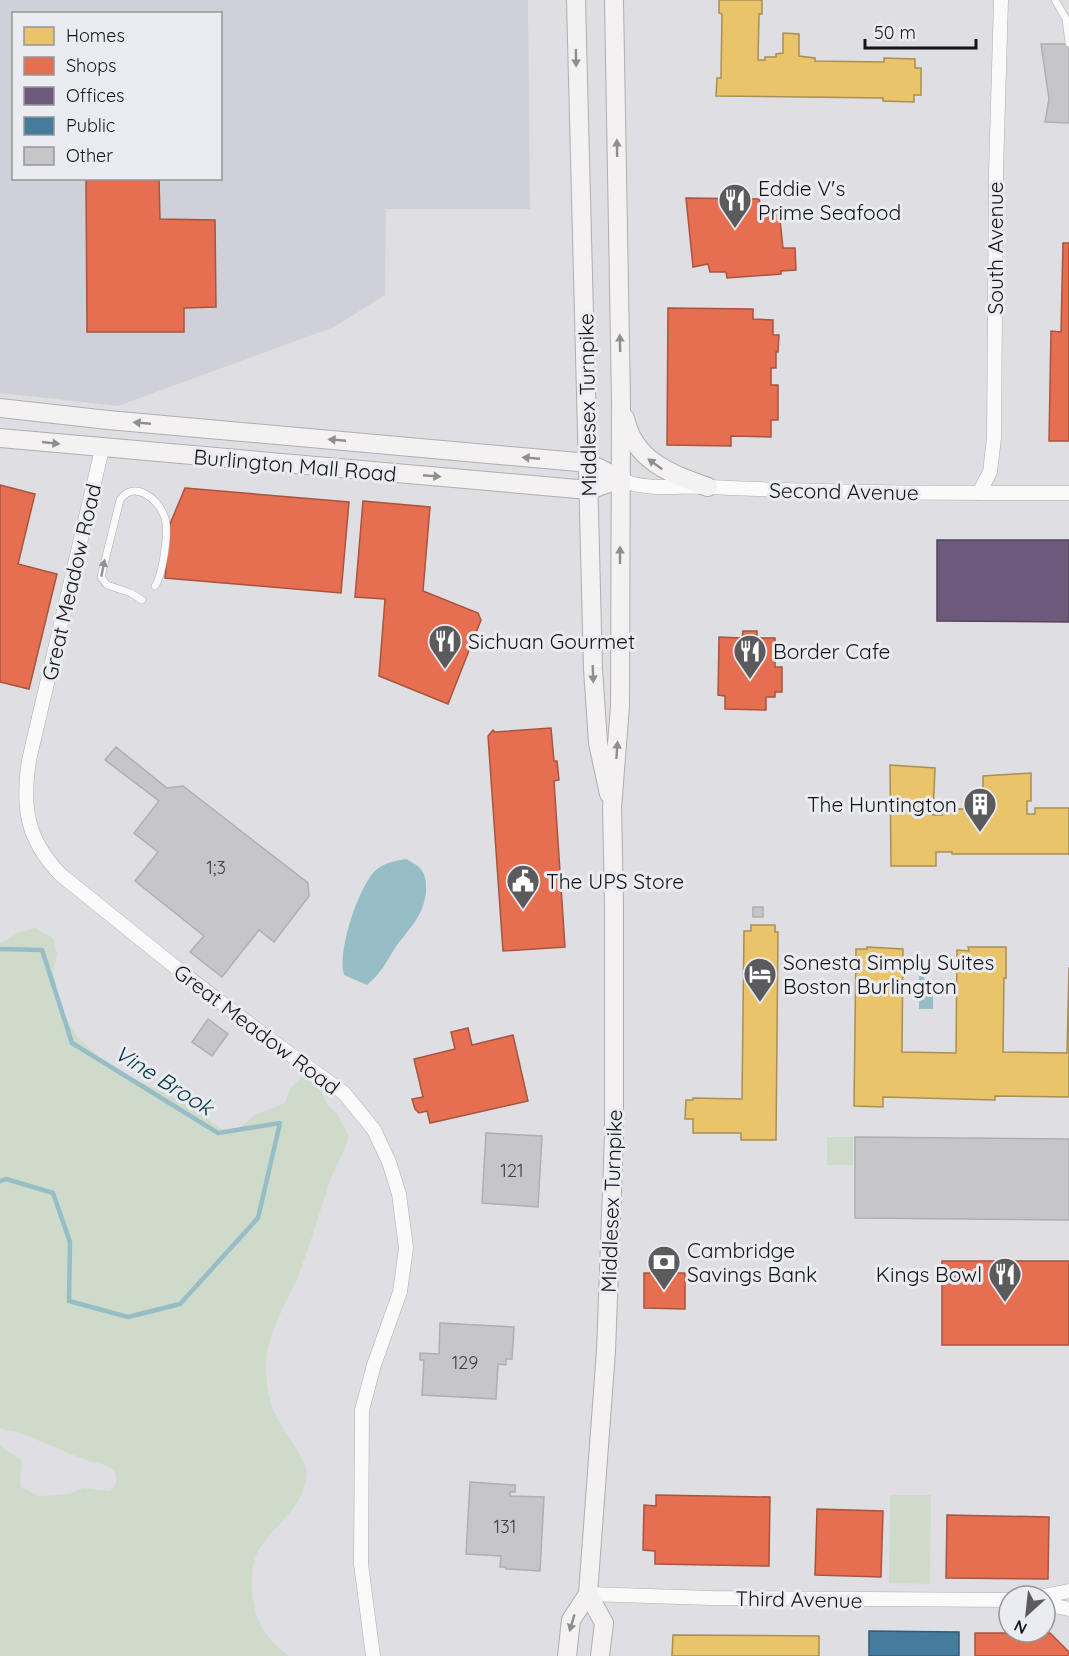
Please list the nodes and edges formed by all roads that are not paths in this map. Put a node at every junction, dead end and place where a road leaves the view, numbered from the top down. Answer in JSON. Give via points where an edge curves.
{"nodes":[{"id":1,"x":576,"y":0,"type":"edge"},
{"id":2,"x":614,"y":0,"type":"edge"},
{"id":3,"x":1000,"y":0,"type":"edge"},
{"id":4,"x":1055,"y":0,"type":"edge"},
{"id":5,"x":1069,"y":43,"type":"edge"},
{"id":6,"x":621,"y":402,"type":"junction"},
{"id":7,"x":0,"y":408,"type":"edge"},
{"id":8,"x":108,"y":420,"type":"junction"},
{"id":9,"x":0,"y":438,"type":"edge"},
{"id":10,"x":102,"y":449,"type":"junction"},
{"id":11,"x":589,"y":463,"type":"junction"},
{"id":12,"x":620,"y":479,"type":"junction"},
{"id":13,"x":708,"y":487,"type":"junction"},
{"id":14,"x":590,"y":490,"type":"junction"},
{"id":15,"x":979,"y":493,"type":"junction"},
{"id":16,"x":1069,"y":493,"type":"edge"},
{"id":17,"x":154,"y":586,"type":"dead end"},
{"id":18,"x":142,"y":600,"type":"dead end"},
{"id":19,"x":612,"y":808,"type":"junction"},
{"id":20,"x":1069,"y":1592,"type":"edge"},
{"id":21,"x":588,"y":1594,"type":"junction"},
{"id":22,"x":997,"y":1600,"type":"edge"},
{"id":23,"x":1069,"y":1608,"type":"edge"},
{"id":24,"x":373,"y":1656,"type":"edge"},
{"id":25,"x":567,"y":1656,"type":"edge"},
{"id":26,"x":600,"y":1656,"type":"edge"}],
"edges":[{"from":1,"to":11,"type":"main road","name":"Middlesex Turnpike","one_way":true},
{"from":6,"to":2,"type":"main road","name":"Middlesex Turnpike","one_way":true},
{"from":3,"to":15,"type":"street","name":"South Avenue","via":[[994,438],[990,472]]},
{"from":4,"to":5,"type":"lane","via":[[1066,19]]},
{"from":6,"to":12,"type":"main road","name":"Middlesex Turnpike"},
{"from":13,"to":6,"type":"main road","one_way":true,"via":[[658,467],[642,453],[626,424]]},
{"from":7,"to":8,"type":"main road","name":"Burlington Mall Road"},
{"from":8,"to":10,"type":"main road"},
{"from":11,"to":8,"type":"main road","name":"Burlington Mall Road","one_way":true},
{"from":9,"to":10,"type":"main road","name":"Burlington Mall Road","one_way":true},
{"from":10,"to":14,"type":"main road","name":"Burlington Mall Road","one_way":true},
{"from":10,"to":24,"type":"street","name":"Great Meadow Road","via":[[28,760],[28,822],[48,861],[73,886],[344,1093],[382,1145],[399,1194],[406,1248],[400,1292],[362,1410],[361,1564]]},
{"from":11,"to":12,"type":"main road"},
{"from":11,"to":14,"type":"main road","name":"Middlesex Turnpike"},
{"from":12,"to":13,"type":"street","name":"Second Avenue","via":[[634,486]]},
{"from":12,"to":14,"type":"main road"},
{"from":19,"to":12,"type":"main road","name":"Middlesex Turnpike","one_way":true,"via":[[620,706]]},
{"from":13,"to":15,"type":"street","name":"Second Avenue"},
{"from":14,"to":19,"type":"main road","name":"Middlesex Turnpike","one_way":true,"via":[[595,712]]},
{"from":15,"to":16,"type":"street","name":"Second Avenue"},
{"from":18,"to":17,"type":"lane","one_way":true,"via":[[106,585],[101,577],[120,500],[132,491],[147,494],[165,518],[160,577]]},
{"from":19,"to":21,"type":"main road","name":"Middlesex Turnpike","via":[[611,1223]]},
{"from":20,"to":23,"type":"street"},
{"from":21,"to":22,"type":"street","name":"Third Avenue"},
{"from":21,"to":25,"type":"main road","name":"Middlesex Turnpike","one_way":true,"via":[[571,1620]]},
{"from":21,"to":26,"type":"main road","via":[[604,1623]]}]}
